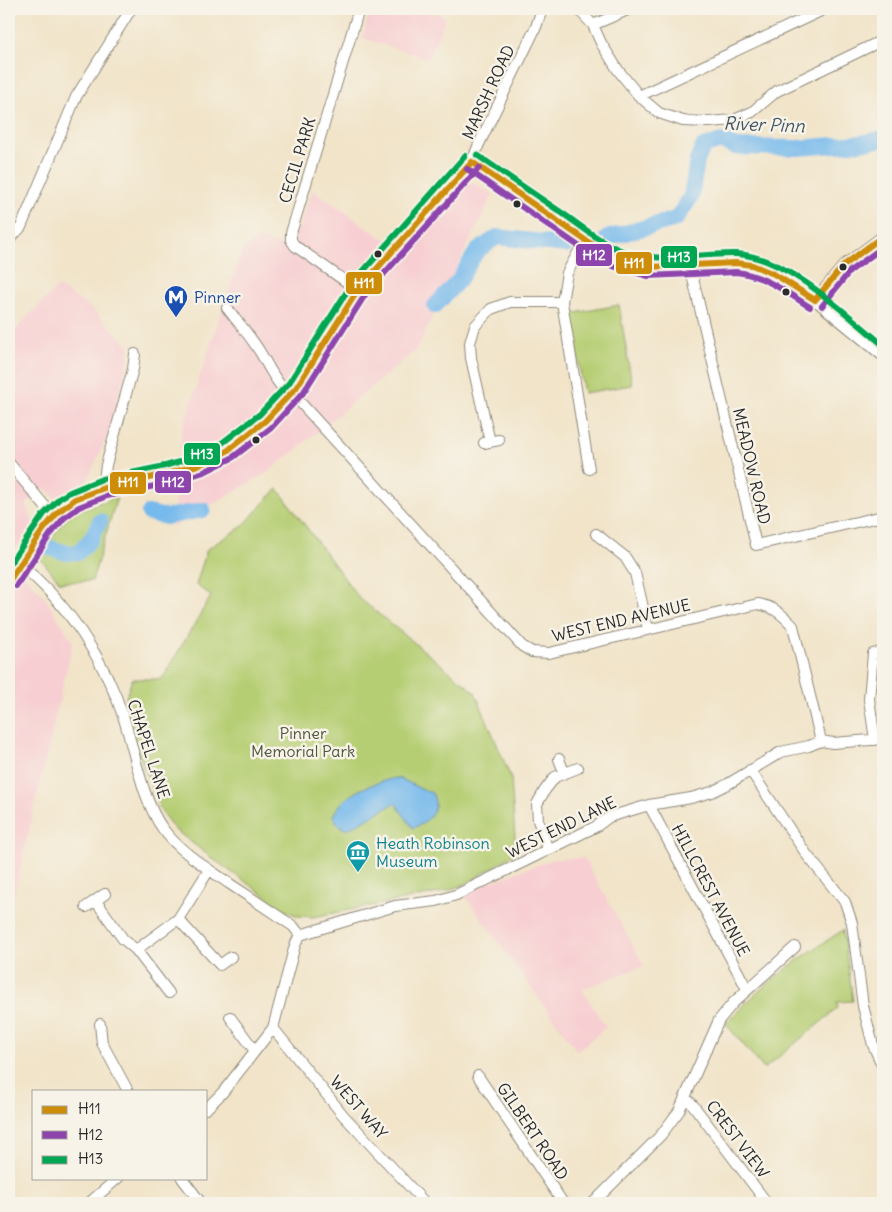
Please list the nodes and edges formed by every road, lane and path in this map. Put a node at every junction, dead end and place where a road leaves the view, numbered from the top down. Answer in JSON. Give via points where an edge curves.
{"nodes":[{"id":1,"x":131,"y":9,"type":"edge"},
{"id":2,"x":359,"y":9,"type":"edge"},
{"id":3,"x":542,"y":9,"type":"edge"},
{"id":4,"x":576,"y":9,"type":"edge"},
{"id":5,"x":630,"y":9,"type":"edge"},
{"id":6,"x":825,"y":9,"type":"edge"},
{"id":7,"x":593,"y":25,"type":"junction"},
{"id":8,"x":883,"y":40,"type":"edge"},
{"id":9,"x":639,"y":96,"type":"junction"},
{"id":10,"x":472,"y":162,"type":"junction"},
{"id":11,"x":883,"y":236,"type":"edge"},
{"id":12,"x":9,"y":240,"type":"edge"},
{"id":13,"x":585,"y":240,"type":"junction"},
{"id":14,"x":690,"y":266,"type":"junction"},
{"id":15,"x":358,"y":290,"type":"junction"},
{"id":16,"x":815,"y":300,"type":"junction"},
{"id":17,"x":562,"y":302,"type":"junction"},
{"id":18,"x":227,"y":308,"type":"dead end"},
{"id":19,"x":135,"y":354,"type":"dead end"},
{"id":20,"x":883,"y":356,"type":"edge"},
{"id":21,"x":290,"y":396,"type":"junction"},
{"id":22,"x":491,"y":442,"type":"dead end"},
{"id":23,"x":9,"y":463,"type":"edge"},
{"id":24,"x":589,"y":469,"type":"dead end"},
{"id":25,"x":103,"y":488,"type":"junction"},
{"id":26,"x":53,"y":516,"type":"junction"},
{"id":27,"x":883,"y":516,"type":"edge"},
{"id":28,"x":596,"y":534,"type":"dead end"},
{"id":29,"x":19,"y":564,"type":"junction"},
{"id":30,"x":9,"y":580,"type":"edge"},
{"id":31,"x":648,"y":629,"type":"junction"},
{"id":32,"x":883,"y":652,"type":"edge"},
{"id":33,"x":879,"y":739,"type":"edge"},
{"id":34,"x":821,"y":741,"type":"junction"},
{"id":35,"x":559,"y":759,"type":"dead end"},
{"id":36,"x":578,"y":768,"type":"dead end"},
{"id":37,"x":750,"y":770,"type":"junction"},
{"id":38,"x":564,"y":772,"type":"junction"},
{"id":39,"x":649,"y":805,"type":"junction"},
{"id":40,"x":548,"y":850,"type":"junction"},
{"id":41,"x":209,"y":870,"type":"junction"},
{"id":42,"x":105,"y":894,"type":"dead end"},
{"id":43,"x":96,"y":901,"type":"junction"},
{"id":44,"x":86,"y":907,"type":"dead end"},
{"id":45,"x":178,"y":918,"type":"junction"},
{"id":46,"x":300,"y":935,"type":"junction"},
{"id":47,"x":795,"y":947,"type":"dead end"},
{"id":48,"x":136,"y":950,"type":"junction"},
{"id":49,"x":231,"y":957,"type":"dead end"},
{"id":50,"x":747,"y":989,"type":"junction"},
{"id":51,"x":169,"y":993,"type":"dead end"},
{"id":52,"x":230,"y":1017,"type":"dead end"},
{"id":53,"x":100,"y":1024,"type":"dead end"},
{"id":54,"x":273,"y":1028,"type":"junction"},
{"id":55,"x":255,"y":1051,"type":"junction"},
{"id":56,"x":883,"y":1067,"type":"edge"},
{"id":57,"x":478,"y":1076,"type":"dead end"},
{"id":58,"x":127,"y":1090,"type":"edge"},
{"id":59,"x":686,"y":1098,"type":"junction"},
{"id":60,"x":208,"y":1107,"type":"edge"},
{"id":61,"x":116,"y":1180,"type":"edge"},
{"id":62,"x":184,"y":1180,"type":"edge"},
{"id":63,"x":764,"y":1199,"type":"dead end"},
{"id":64,"x":89,"y":1203,"type":"edge"},
{"id":65,"x":201,"y":1203,"type":"edge"},
{"id":66,"x":425,"y":1203,"type":"edge"},
{"id":67,"x":563,"y":1203,"type":"edge"},
{"id":68,"x":593,"y":1203,"type":"edge"}],
"edges":[{"from":1,"to":12,"type":"street","via":[[76,97],[21,227]]},
{"from":2,"to":15,"type":"street","name":"CECIL PARK","via":[[291,233],[295,246]]},
{"from":3,"to":10,"type":"street","name":"MARSH ROAD"},
{"from":4,"to":7,"type":"street"},
{"from":5,"to":7,"type":"street"},
{"from":6,"to":9,"type":"street"},
{"from":7,"to":9,"type":"street","via":[[618,70]]},
{"from":8,"to":9,"type":"street","via":[[777,91],[752,112],[734,120],[683,121],[659,112]]},
{"from":10,"to":13,"type":"street"},
{"from":10,"to":15,"type":"street","name":"MARSH ROAD"},
{"from":11,"to":16,"type":"street","via":[[844,265]]},
{"from":13,"to":14,"type":"street","via":[[616,258],[648,266]]},
{"from":13,"to":17,"type":"street","via":[[567,273]]},
{"from":14,"to":16,"type":"street","via":[[752,264]]},
{"from":14,"to":27,"type":"street","name":"MEADOW ROAD","via":[[756,545]]},
{"from":15,"to":21,"type":"street","name":"MARSH ROAD"},
{"from":16,"to":20,"type":"street"},
{"from":17,"to":22,"type":"street","via":[[510,302],[491,309],[475,326],[470,343],[471,358]]},
{"from":17,"to":24,"type":"street"},
{"from":18,"to":21,"type":"street","name":"WEST END AVENUE"},
{"from":19,"to":25,"type":"street"},
{"from":21,"to":25,"type":"street","name":"MARSH ROAD","via":[[241,440],[204,463]]},
{"from":21,"to":31,"type":"street","name":"WEST END AVENUE","via":[[299,401],[522,646],[532,652],[548,653]]},
{"from":23,"to":26,"type":"street"},
{"from":25,"to":26,"type":"street","name":"MARSH ROAD","via":[[68,504]]},
{"from":26,"to":29,"type":"street","name":"MARSH ROAD"},
{"from":28,"to":31,"type":"street","via":[[625,557],[635,573]]},
{"from":29,"to":30,"type":"street","name":"MARSH ROAD"},
{"from":29,"to":41,"type":"street","name":"CHAPEL LANE","via":[[48,589],[77,626],[104,669],[124,718],[138,772],[163,830]]},
{"from":31,"to":34,"type":"street","name":"WEST END AVENUE","via":[[758,604],[782,613],[793,626]]},
{"from":32,"to":33,"type":"street","via":[[873,654],[869,699]]},
{"from":33,"to":34,"type":"street","name":"WEST END LANE"},
{"from":34,"to":37,"type":"street","name":"WEST END LANE","via":[[781,752]]},
{"from":35,"to":38,"type":"street"},
{"from":36,"to":38,"type":"street"},
{"from":37,"to":39,"type":"street","name":"WEST END LANE","via":[[712,792]]},
{"from":37,"to":56,"type":"street","via":[[807,855],[845,902],[852,923],[863,1006],[873,1045]]},
{"from":38,"to":40,"type":"street","via":[[544,790],[537,804],[538,820]]},
{"from":39,"to":40,"type":"street","name":"WEST END LANE","via":[[609,817]]},
{"from":39,"to":50,"type":"street","name":"HILLCREST AVENUE"},
{"from":40,"to":46,"type":"street","name":"WEST END LANE","via":[[456,895],[395,906]]},
{"from":41,"to":45,"type":"street"},
{"from":41,"to":46,"type":"street","name":"CHAPEL LANE","via":[[294,926]]},
{"from":42,"to":43,"type":"street"},
{"from":43,"to":44,"type":"street"},
{"from":43,"to":48,"type":"street","via":[[123,939]]},
{"from":45,"to":48,"type":"street"},
{"from":45,"to":49,"type":"street","via":[[220,965]]},
{"from":46,"to":54,"type":"street"},
{"from":47,"to":50,"type":"street"},
{"from":48,"to":51,"type":"street"},
{"from":50,"to":59,"type":"street","via":[[720,1020]]},
{"from":52,"to":55,"type":"street"},
{"from":53,"to":58,"type":"street","via":[[102,1043]]},
{"from":54,"to":55,"type":"street"},
{"from":54,"to":66,"type":"street","name":"WEST WAY","via":[[343,1115]]},
{"from":55,"to":60,"type":"street"},
{"from":57,"to":67,"type":"street","name":"GILBERT ROAD"},
{"from":59,"to":63,"type":"street","name":"CREST VIEW"},
{"from":59,"to":68,"type":"street","via":[[661,1135]]},
{"from":61,"to":64,"type":"street"},
{"from":62,"to":65,"type":"street"}]}
